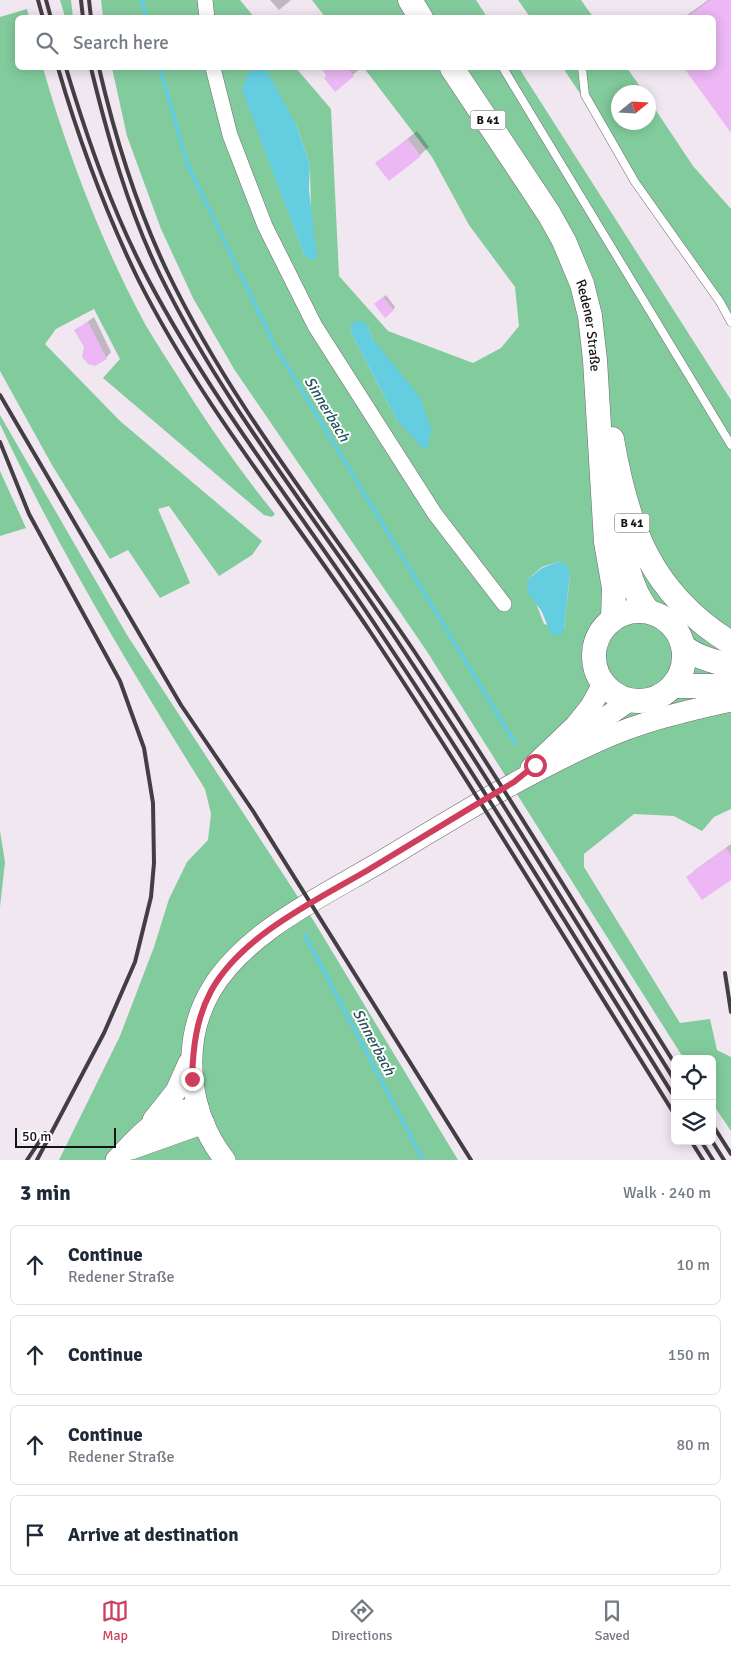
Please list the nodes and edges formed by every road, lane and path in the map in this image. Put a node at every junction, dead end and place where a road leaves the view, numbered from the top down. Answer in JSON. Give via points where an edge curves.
{"nodes":[{"id":1,"x":206,"y":0,"type":"edge"},
{"id":2,"x":207,"y":15,"type":"edge"},
{"id":3,"x":214,"y":70,"type":"edge"},
{"id":4,"x":453,"y":70,"type":"edge"},
{"id":5,"x":504,"y":70,"type":"edge"},
{"id":6,"x":582,"y":70,"type":"edge"},
{"id":7,"x":590,"y":316,"type":"junction"},
{"id":8,"x":731,"y":322,"type":"edge"},
{"id":9,"x":601,"y":368,"type":"junction"},
{"id":10,"x":731,"y":445,"type":"edge"},
{"id":11,"x":504,"y":604,"type":"dead end"},
{"id":12,"x":648,"y":612,"type":"junction"},
{"id":13,"x":613,"y":619,"type":"junction"},
{"id":14,"x":731,"y":643,"type":"edge"},
{"id":15,"x":683,"y":646,"type":"junction"},
{"id":16,"x":731,"y":666,"type":"edge"},
{"id":17,"x":603,"y":684,"type":"junction"},
{"id":18,"x":674,"y":686,"type":"junction"},
{"id":19,"x":731,"y":686,"type":"edge"},
{"id":20,"x":629,"y":701,"type":"junction"},
{"id":21,"x":731,"y":701,"type":"edge"},
{"id":22,"x":535,"y":765,"type":"junction"},
{"id":23,"x":514,"y":782,"type":"junction"},
{"id":24,"x":193,"y":1055,"type":"junction"},
{"id":25,"x":201,"y":1115,"type":"junction"},
{"id":26,"x":149,"y":1126,"type":"junction"},
{"id":27,"x":120,"y":1156,"type":"edge"},
{"id":28,"x":225,"y":1160,"type":"edge"}],
"edges":[{"from":1,"to":2,"type":"street"},
{"from":3,"to":11,"type":"street","via":[[230,135],[265,226],[315,326],[435,514]]},
{"from":4,"to":7,"type":"main road","name":"Redener Straße","number":"B 41","via":[[550,214],[582,284]]},
{"from":5,"to":10,"type":"lane"},
{"from":6,"to":8,"type":"lane","via":[[585,95],[635,182]]},
{"from":7,"to":9,"type":"main road","number":"B 41"},
{"from":7,"to":13,"type":"main road","name":"Redener Straße","number":"B 41","via":[[606,542],[614,588]]},
{"from":9,"to":12,"type":"main road","via":[[622,542],[634,586]]},
{"from":9,"to":14,"type":"main road","number":"B 41","via":[[619,477],[643,550],[664,584],[686,609]]},
{"from":12,"to":13,"type":"main road","via":[[627,612]]},
{"from":12,"to":15,"type":"main road","via":[[668,621],[677,631]]},
{"from":13,"to":17,"type":"main road","via":[[597,639],[594,653],[594,666]]},
{"from":15,"to":16,"type":"main road","via":[[707,660]]},
{"from":15,"to":18,"type":"main road","via":[[684,662]]},
{"from":17,"to":20,"type":"main road"},
{"from":17,"to":22,"type":"main road","via":[[576,724]]},
{"from":18,"to":19,"type":"main road"},
{"from":18,"to":20,"type":"main road","via":[[652,700]]},
{"from":20,"to":22,"type":"main road"},
{"from":21,"to":23,"type":"main road","via":[[654,720],[596,742]]},
{"from":22,"to":23,"type":"main road"},
{"from":23,"to":24,"type":"main road","via":[[293,915],[254,942],[228,966],[211,991],[198,1022]]},
{"from":24,"to":25,"type":"main road","via":[[192,1079]]},
{"from":24,"to":26,"type":"main road","via":[[176,1091]]},
{"from":25,"to":26,"type":"main road","via":[[161,1117]]},
{"from":25,"to":27,"type":"main road"},
{"from":25,"to":28,"type":"main road","via":[[212,1143]]},
{"from":26,"to":27,"type":"main road"}]}
